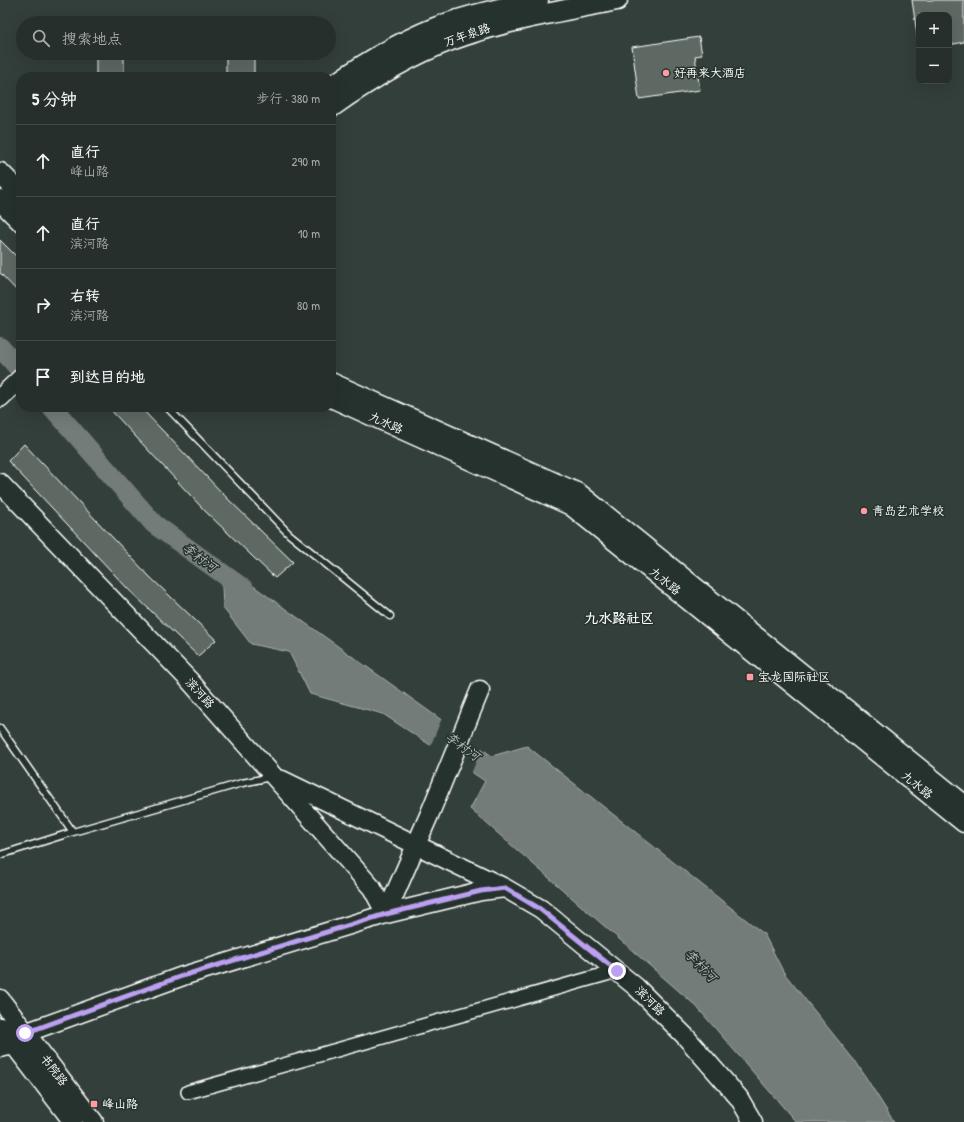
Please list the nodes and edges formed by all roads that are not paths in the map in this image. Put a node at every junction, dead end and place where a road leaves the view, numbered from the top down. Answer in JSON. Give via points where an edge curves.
{"nodes":[{"id":1,"x":538,"y":0,"type":"edge"},
{"id":2,"x":617,"y":0,"type":"edge"},
{"id":3,"x":336,"y":83,"type":"edge"},
{"id":4,"x":336,"y":103,"type":"edge"},
{"id":5,"x":0,"y":173,"type":"edge"},
{"id":6,"x":16,"y":189,"type":"edge"},
{"id":7,"x":0,"y":200,"type":"edge"},
{"id":8,"x":16,"y":217,"type":"edge"},
{"id":9,"x":16,"y":383,"type":"edge"},
{"id":10,"x":336,"y":384,"type":"edge"},
{"id":11,"x":0,"y":398,"type":"edge"},
{"id":12,"x":336,"y":400,"type":"edge"},
{"id":13,"x":172,"y":412,"type":"edge"},
{"id":14,"x":0,"y":483,"type":"edge"},
{"id":15,"x":390,"y":616,"type":"dead end"},
{"id":16,"x":480,"y":690,"type":"dead end"},
{"id":17,"x":0,"y":728,"type":"edge"},
{"id":18,"x":274,"y":776,"type":"junction"},
{"id":19,"x":964,"y":804,"type":"edge"},
{"id":20,"x":964,"y":823,"type":"edge"},
{"id":21,"x":73,"y":832,"type":"junction"},
{"id":22,"x":416,"y":845,"type":"junction"},
{"id":23,"x":0,"y":855,"type":"edge"},
{"id":24,"x":505,"y":888,"type":"junction"},
{"id":25,"x":386,"y":914,"type":"junction"},
{"id":26,"x":617,"y":971,"type":"junction"},
{"id":27,"x":0,"y":999,"type":"edge"},
{"id":28,"x":0,"y":1027,"type":"edge"},
{"id":29,"x":13,"y":1042,"type":"edge"},
{"id":30,"x":188,"y":1092,"type":"dead end"},
{"id":31,"x":73,"y":1122,"type":"edge"},
{"id":32,"x":94,"y":1122,"type":"edge"},
{"id":33,"x":753,"y":1122,"type":"edge"}],
"edges":[{"from":1,"to":3,"type":"main road","name":"万年泉路","via":[[448,23],[360,66]]},
{"from":2,"to":4,"type":"main road","name":"万年泉路","via":[[492,27],[450,40],[368,81]]},
{"from":5,"to":6,"type":"main road"},
{"from":7,"to":8,"type":"main road"},
{"from":9,"to":11,"type":"street"},
{"from":10,"to":19,"type":"street","name":"九水路","via":[[579,493]]},
{"from":12,"to":20,"type":"street","name":"九水路","via":[[571,506]]},
{"from":13,"to":15,"type":"lane","via":[[290,534]]},
{"from":14,"to":18,"type":"street","name":"滨河路","via":[[189,680]]},
{"from":16,"to":22,"type":"street"},
{"from":17,"to":21,"type":"lane"},
{"from":18,"to":21,"type":"lane"},
{"from":18,"to":22,"type":"street","name":"滨河路"},
{"from":18,"to":25,"type":"street","name":"滨河路","via":[[372,888]]},
{"from":21,"to":23,"type":"lane"},
{"from":22,"to":24,"type":"street","name":"滨河路"},
{"from":22,"to":25,"type":"street"},
{"from":24,"to":25,"type":"street","via":[[481,891]]},
{"from":24,"to":26,"type":"street","name":"滨河路","via":[[540,909]]},
{"from":25,"to":29,"type":"street","via":[[182,976]]},
{"from":26,"to":30,"type":"street"},
{"from":26,"to":33,"type":"street","name":"滨河路","via":[[685,1036],[738,1098]]},
{"from":27,"to":29,"type":"street","name":"书院路"},
{"from":28,"to":29,"type":"street","name":"书院路"},
{"from":29,"to":31,"type":"street","name":"书院路"},
{"from":29,"to":32,"type":"street","name":"书院路"}]}
